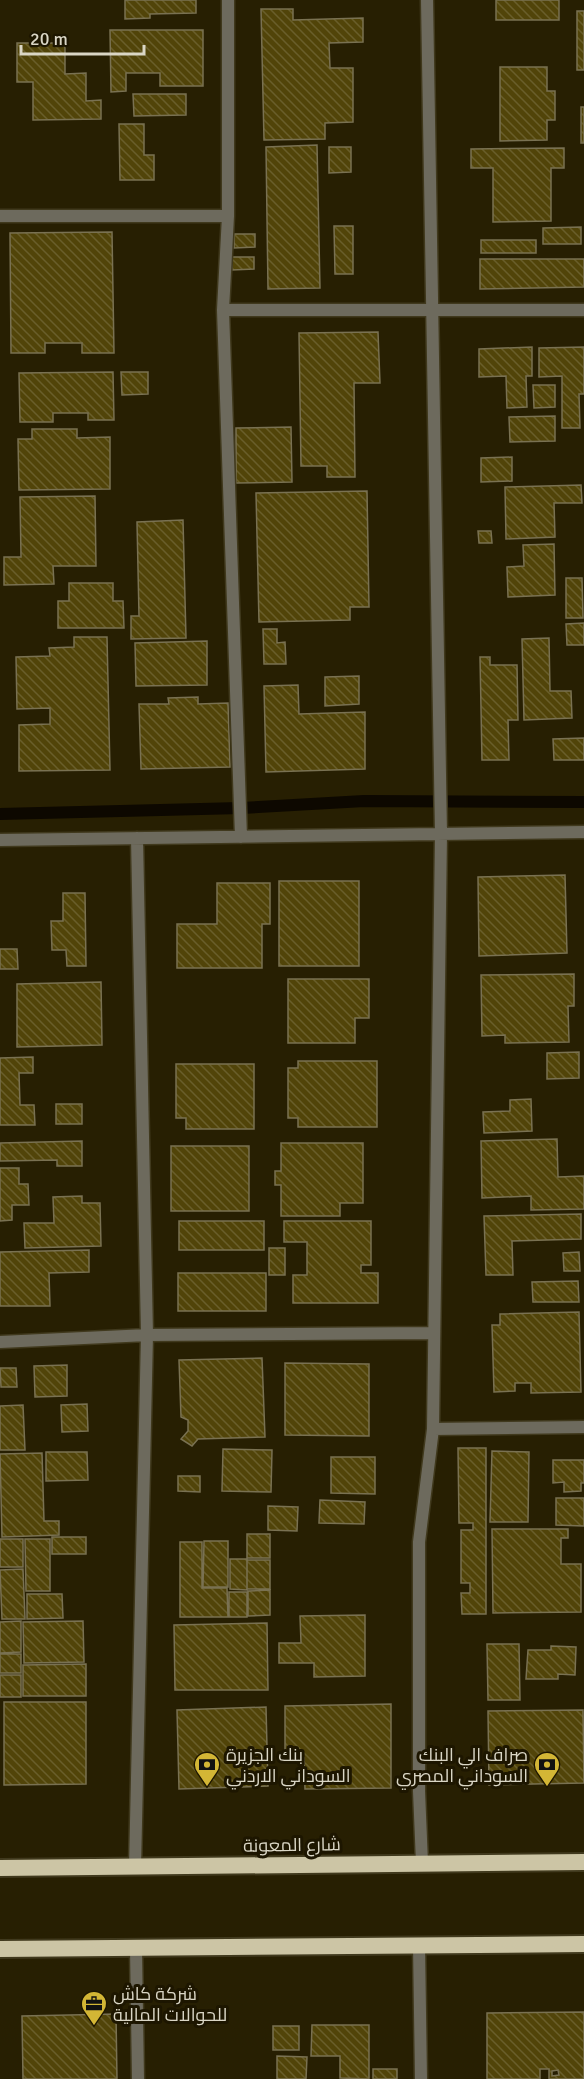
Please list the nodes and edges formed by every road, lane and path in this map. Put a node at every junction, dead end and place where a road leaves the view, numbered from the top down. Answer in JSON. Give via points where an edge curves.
{"nodes":[{"id":1,"x":228,"y":0,"type":"edge"},
{"id":2,"x":428,"y":0,"type":"edge"},
{"id":3,"x":0,"y":216,"type":"edge"},
{"id":4,"x":228,"y":216,"type":"junction"},
{"id":5,"x":223,"y":310,"type":"junction"},
{"id":6,"x":584,"y":310,"type":"edge"},
{"id":7,"x":433,"y":311,"type":"junction"},
{"id":8,"x":584,"y":832,"type":"edge"},
{"id":9,"x":441,"y":834,"type":"junction"},
{"id":10,"x":241,"y":837,"type":"junction"},
{"id":11,"x":137,"y":838,"type":"junction"},
{"id":12,"x":0,"y":840,"type":"edge"},
{"id":13,"x":434,"y":1333,"type":"junction"},
{"id":14,"x":147,"y":1335,"type":"junction"},
{"id":15,"x":0,"y":1342,"type":"edge"},
{"id":16,"x":584,"y":1427,"type":"edge"},
{"id":17,"x":433,"y":1429,"type":"junction"},
{"id":18,"x":584,"y":1862,"type":"edge"},
{"id":19,"x":422,"y":1863,"type":"junction"},
{"id":20,"x":135,"y":1867,"type":"junction"},
{"id":21,"x":0,"y":1868,"type":"edge"},
{"id":22,"x":584,"y":1944,"type":"edge"},
{"id":23,"x":419,"y":1945,"type":"junction"},
{"id":24,"x":136,"y":1948,"type":"junction"},
{"id":25,"x":0,"y":1949,"type":"edge"},
{"id":26,"x":138,"y":2079,"type":"edge"},
{"id":27,"x":421,"y":2079,"type":"edge"}],
"edges":[{"from":1,"to":4,"type":"street"},
{"from":2,"to":7,"type":"street"},
{"from":3,"to":4,"type":"street"},
{"from":4,"to":5,"type":"street"},
{"from":5,"to":7,"type":"street"},
{"from":5,"to":10,"type":"street"},
{"from":6,"to":7,"type":"street"},
{"from":7,"to":9,"type":"street"},
{"from":8,"to":9,"type":"street"},
{"from":9,"to":10,"type":"street"},
{"from":9,"to":13,"type":"street"},
{"from":10,"to":11,"type":"street"},
{"from":11,"to":12,"type":"street"},
{"from":11,"to":14,"type":"street"},
{"from":13,"to":14,"type":"street"},
{"from":13,"to":17,"type":"street"},
{"from":14,"to":15,"type":"street"},
{"from":14,"to":20,"type":"street"},
{"from":16,"to":17,"type":"street"},
{"from":17,"to":19,"type":"street","via":[[419,1542]]},
{"from":18,"to":19,"type":"highway","name":"شارع المعونة"},
{"from":19,"to":20,"type":"highway","name":"شارع المعونة"},
{"from":20,"to":21,"type":"highway","name":"شارع المعونة"},
{"from":22,"to":23,"type":"highway"},
{"from":23,"to":24,"type":"highway"},
{"from":23,"to":27,"type":"street"},
{"from":24,"to":25,"type":"highway"},
{"from":24,"to":26,"type":"street"}]}
